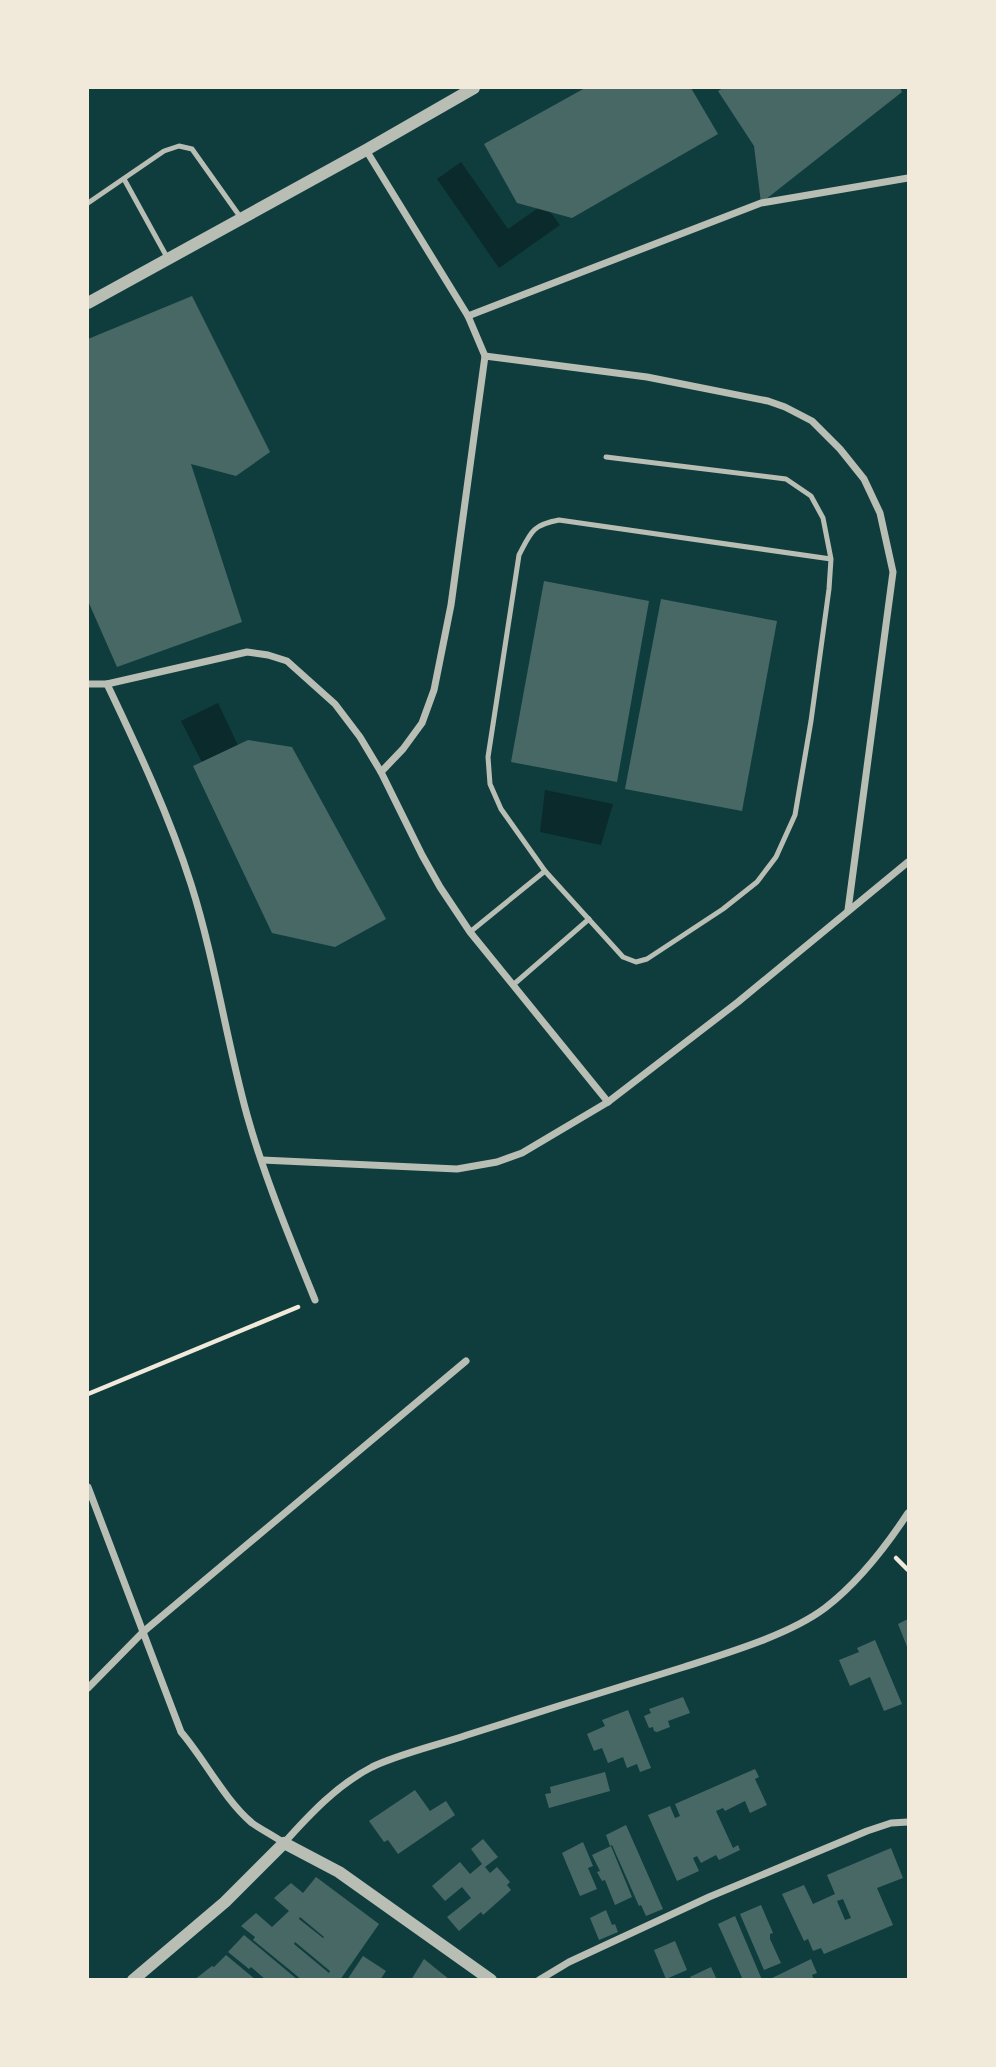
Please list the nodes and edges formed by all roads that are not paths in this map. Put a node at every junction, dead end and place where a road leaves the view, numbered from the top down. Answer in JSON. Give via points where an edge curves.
{"nodes":[{"id":1,"x":474,"y":88,"type":"edge"},
{"id":2,"x":366,"y":150,"type":"junction"},
{"id":3,"x":908,"y":178,"type":"edge"},
{"id":4,"x":124,"y":179,"type":"junction"},
{"id":5,"x":88,"y":203,"type":"edge"},
{"id":6,"x":241,"y":218,"type":"junction"},
{"id":7,"x":169,"y":259,"type":"junction"},
{"id":8,"x":88,"y":303,"type":"edge"},
{"id":9,"x":468,"y":316,"type":"junction"},
{"id":10,"x":485,"y":356,"type":"junction"},
{"id":11,"x":606,"y":457,"type":"dead end"},
{"id":12,"x":831,"y":559,"type":"junction"},
{"id":13,"x":88,"y":684,"type":"edge"},
{"id":14,"x":107,"y":684,"type":"junction"},
{"id":15,"x":382,"y":772,"type":"junction"},
{"id":16,"x":908,"y":862,"type":"edge"},
{"id":17,"x":545,"y":871,"type":"junction"},
{"id":18,"x":848,"y":910,"type":"junction"},
{"id":19,"x":589,"y":919,"type":"junction"},
{"id":20,"x":470,"y":932,"type":"junction"},
{"id":21,"x":513,"y":985,"type":"junction"},
{"id":22,"x":608,"y":1101,"type":"junction"},
{"id":23,"x":262,"y":1160,"type":"junction"},
{"id":24,"x":315,"y":1300,"type":"road end"},
{"id":25,"x":466,"y":1361,"type":"dead end"},
{"id":26,"x":88,"y":1487,"type":"edge"},
{"id":27,"x":908,"y":1513,"type":"edge"},
{"id":28,"x":143,"y":1632,"type":"junction"},
{"id":29,"x":88,"y":1688,"type":"edge"},
{"id":30,"x":908,"y":1822,"type":"edge"},
{"id":31,"x":285,"y":1843,"type":"junction"},
{"id":32,"x":136,"y":1979,"type":"edge"},
{"id":33,"x":491,"y":1979,"type":"edge"},
{"id":34,"x":539,"y":1979,"type":"edge"}],
"edges":[{"from":1,"to":2,"type":"street"},
{"from":2,"to":6,"type":"street"},
{"from":2,"to":9,"type":"street"},
{"from":3,"to":9,"type":"street","via":[[761,203]]},
{"from":4,"to":5,"type":"lane"},
{"from":4,"to":6,"type":"lane","via":[[164,151],[179,146],[192,149]]},
{"from":4,"to":7,"type":"lane"},
{"from":6,"to":7,"type":"street"},
{"from":7,"to":8,"type":"street"},
{"from":9,"to":10,"type":"street"},
{"from":10,"to":15,"type":"street","via":[[451,605],[434,691],[422,723]]},
{"from":10,"to":18,"type":"street","via":[[647,377],[768,401],[812,421],[864,479],[880,513],[893,572]]},
{"from":11,"to":12,"type":"lane","via":[[786,479],[811,496],[823,519]]},
{"from":12,"to":17,"type":"lane","via":[[559,520],[531,531],[519,555],[488,757],[490,784],[501,809]]},
{"from":12,"to":19,"type":"lane","via":[[795,815],[776,857],[757,882],[723,909],[647,959],[636,962],[623,957]]},
{"from":13,"to":14,"type":"street"},
{"from":14,"to":15,"type":"street","via":[[247,652],[287,661],[335,704]]},
{"from":14,"to":23,"type":"street","via":[[167,817],[191,884]]},
{"from":15,"to":20,"type":"street","via":[[422,855]]},
{"from":16,"to":18,"type":"street"},
{"from":17,"to":19,"type":"lane"},
{"from":17,"to":20,"type":"lane"},
{"from":18,"to":22,"type":"street"},
{"from":19,"to":21,"type":"lane"},
{"from":20,"to":21,"type":"street"},
{"from":21,"to":22,"type":"street"},
{"from":22,"to":23,"type":"street","via":[[522,1153],[457,1169]]},
{"from":23,"to":24,"type":"street"},
{"from":25,"to":28,"type":"street"},
{"from":26,"to":28,"type":"street"},
{"from":27,"to":31,"type":"street","via":[[856,1581],[824,1609],[792,1627],[750,1645],[373,1767],[322,1803]]},
{"from":28,"to":29,"type":"street"},
{"from":28,"to":31,"type":"street","via":[[181,1732],[251,1822]]},
{"from":30,"to":34,"type":"street","via":[[867,1831],[709,1897]]},
{"from":31,"to":32,"type":"street"},
{"from":31,"to":33,"type":"street","via":[[339,1872]]}]}
